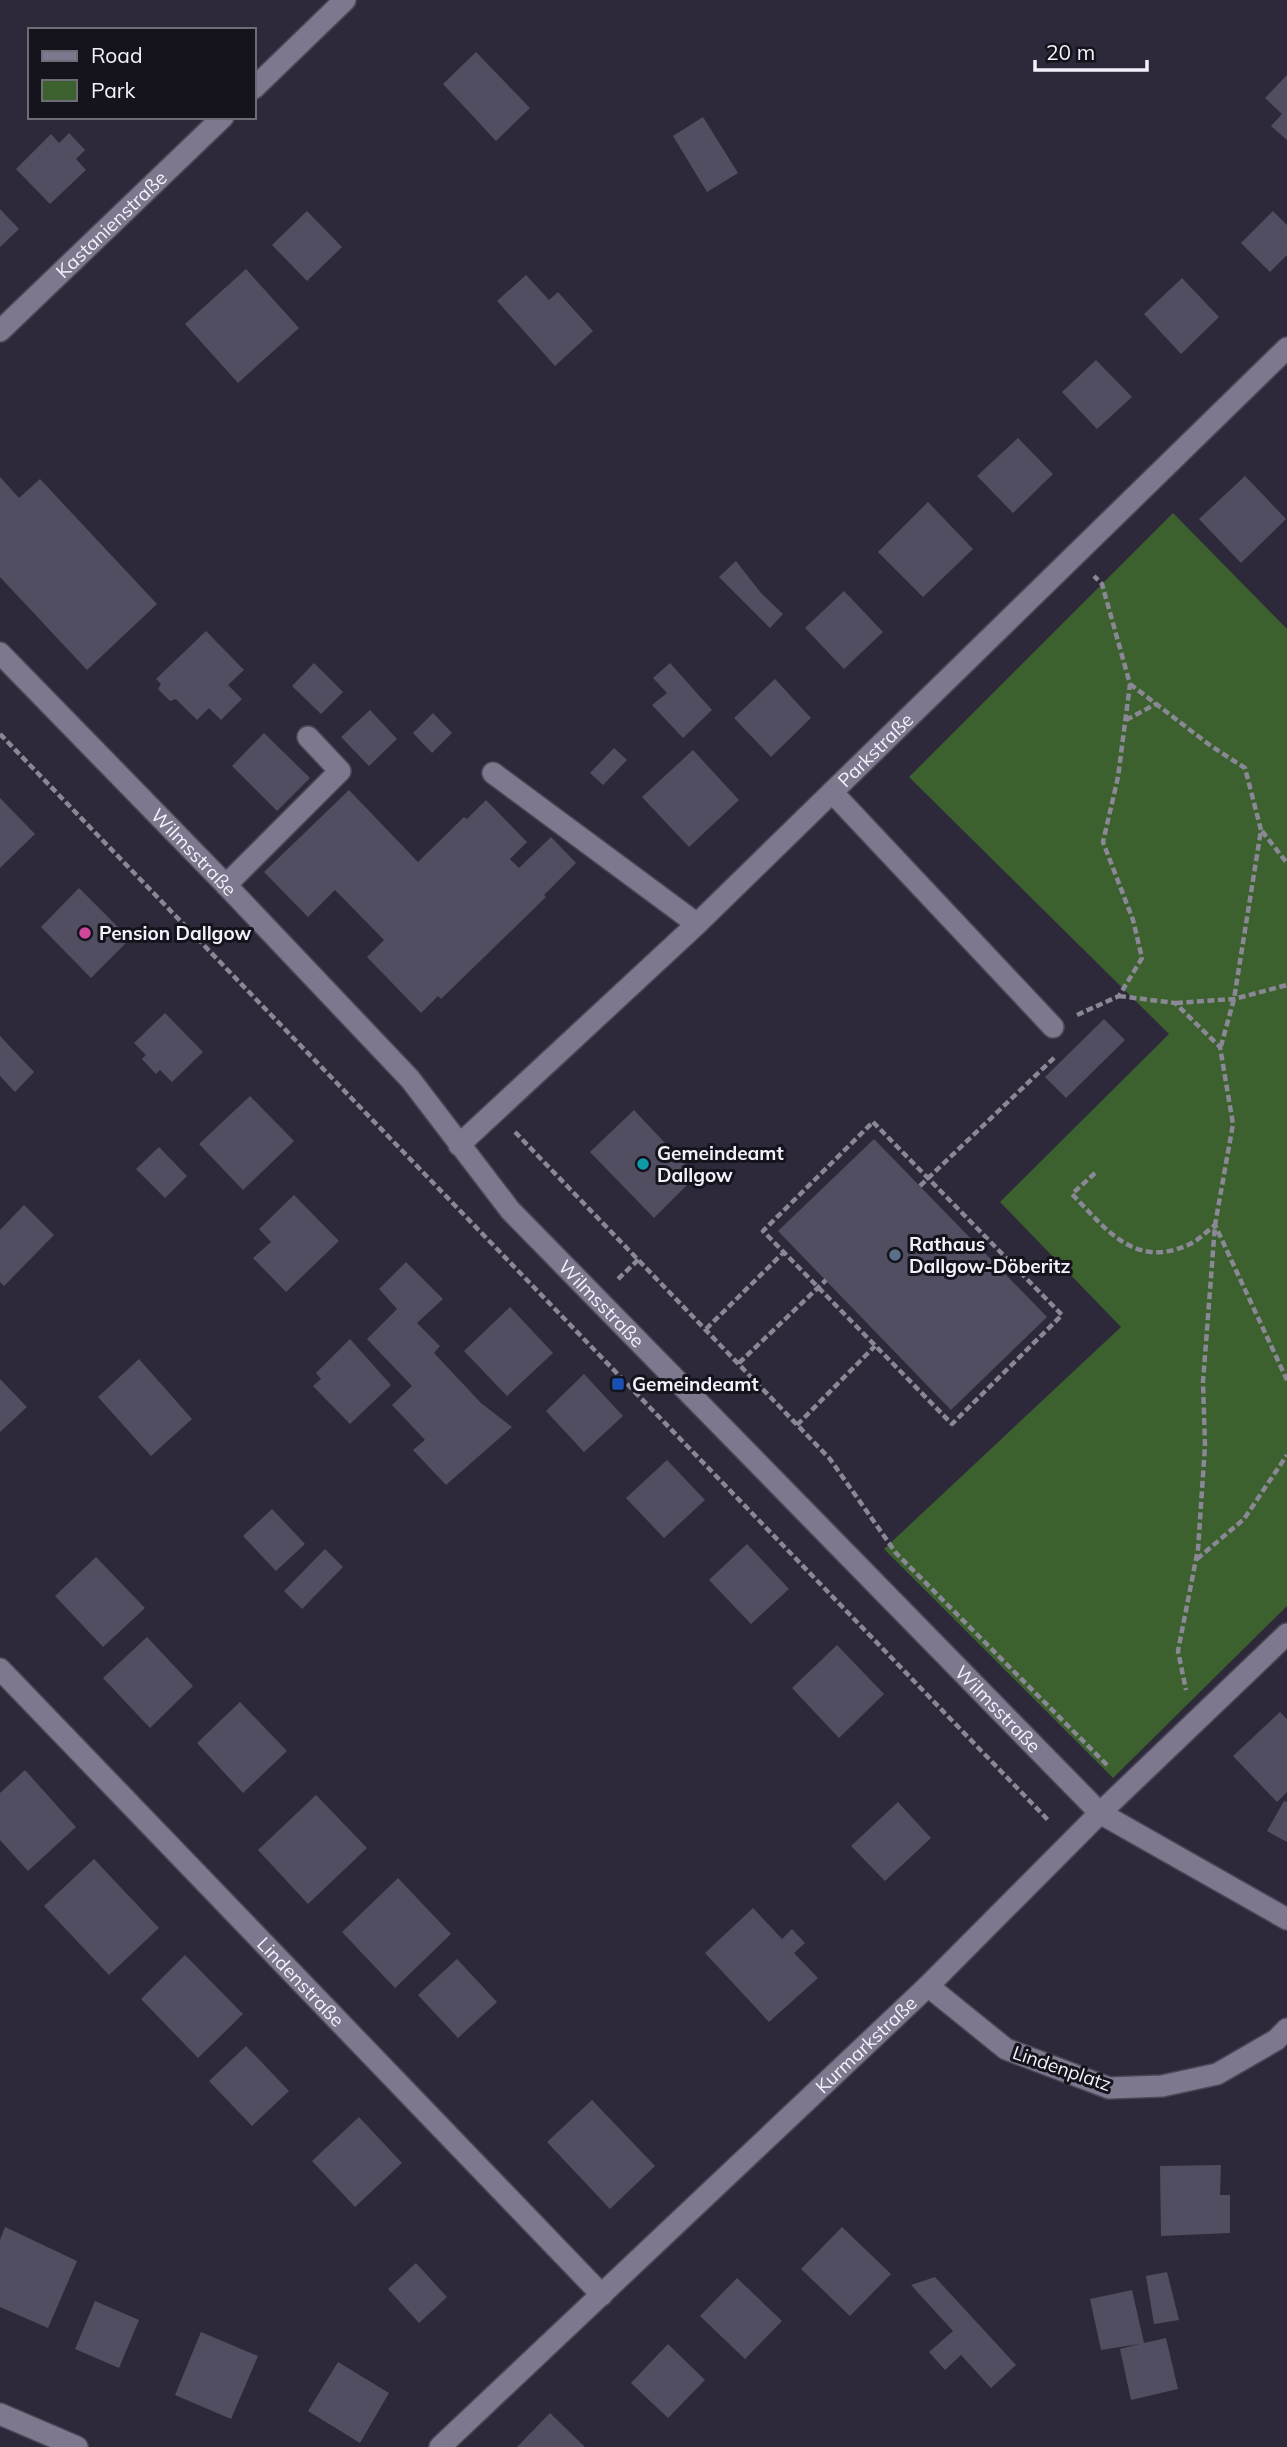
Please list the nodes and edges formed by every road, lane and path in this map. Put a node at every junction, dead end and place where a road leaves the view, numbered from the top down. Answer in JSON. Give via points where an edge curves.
{"nodes":[{"id":1,"x":345,"y":0,"type":"edge"},
{"id":2,"x":256,"y":86,"type":"edge"},
{"id":3,"x":221,"y":119,"type":"edge"},
{"id":4,"x":0,"y":331,"type":"edge"},
{"id":5,"x":1287,"y":348,"type":"edge"},
{"id":6,"x":1075,"y":555,"type":"junction"},
{"id":7,"x":0,"y":653,"type":"edge"},
{"id":8,"x":1130,"y":684,"type":"junction"},
{"id":9,"x":1156,"y":704,"type":"junction"},
{"id":10,"x":1125,"y":721,"type":"junction"},
{"id":11,"x":0,"y":734,"type":"edge"},
{"id":12,"x":307,"y":737,"type":"dead end"},
{"id":13,"x":493,"y":773,"type":"dead end"},
{"id":14,"x":832,"y":792,"type":"junction"},
{"id":15,"x":1261,"y":830,"type":"junction"},
{"id":16,"x":1287,"y":863,"type":"edge"},
{"id":17,"x":226,"y":885,"type":"junction"},
{"id":18,"x":697,"y":924,"type":"junction"},
{"id":19,"x":1287,"y":985,"type":"edge"},
{"id":20,"x":1119,"y":996,"type":"junction"},
{"id":21,"x":1234,"y":999,"type":"junction"},
{"id":22,"x":1175,"y":1003,"type":"junction"},
{"id":23,"x":1054,"y":1027,"type":"junction"},
{"id":24,"x":1220,"y":1047,"type":"junction"},
{"id":25,"x":495,"y":1112,"type":"junction"},
{"id":26,"x":459,"y":1145,"type":"junction"},
{"id":27,"x":1096,"y":1173,"type":"dead end"},
{"id":28,"x":928,"y":1179,"type":"junction"},
{"id":29,"x":920,"y":1186,"type":"dead end"},
{"id":30,"x":1215,"y":1225,"type":"junction"},
{"id":31,"x":784,"y":1252,"type":"junction"},
{"id":32,"x":826,"y":1280,"type":"dead end"},
{"id":33,"x":818,"y":1288,"type":"junction"},
{"id":34,"x":706,"y":1329,"type":"junction"},
{"id":35,"x":875,"y":1346,"type":"junction"},
{"id":36,"x":739,"y":1363,"type":"junction"},
{"id":37,"x":1287,"y":1380,"type":"edge"},
{"id":38,"x":797,"y":1425,"type":"junction"},
{"id":39,"x":1287,"y":1455,"type":"edge"},
{"id":40,"x":1196,"y":1560,"type":"junction"},
{"id":41,"x":1287,"y":1634,"type":"edge"},
{"id":42,"x":0,"y":1669,"type":"edge"},
{"id":43,"x":1199,"y":1718,"type":"junction"},
{"id":44,"x":1129,"y":1786,"type":"junction"},
{"id":45,"x":1100,"y":1813,"type":"junction"},
{"id":46,"x":1070,"y":1843,"type":"junction"},
{"id":47,"x":1287,"y":1919,"type":"edge"},
{"id":48,"x":928,"y":1986,"type":"junction"},
{"id":49,"x":1287,"y":2029,"type":"edge"},
{"id":50,"x":602,"y":2295,"type":"junction"},
{"id":51,"x":0,"y":2414,"type":"edge"},
{"id":52,"x":77,"y":2447,"type":"edge"},
{"id":53,"x":440,"y":2447,"type":"edge"}],
"edges":[{"from":1,"to":2,"type":"street"},
{"from":3,"to":4,"type":"street","name":"Kastanienstraße"},
{"from":5,"to":6,"type":"street","name":"Parkstraße"},
{"from":6,"to":8,"type":"path","via":[[1102,584]]},
{"from":6,"to":14,"type":"street","name":"Parkstraße"},
{"from":7,"to":17,"type":"street","name":"Wilmsstraße"},
{"from":8,"to":9,"type":"path"},
{"from":8,"to":10,"type":"path"},
{"from":9,"to":10,"type":"path"},
{"from":9,"to":15,"type":"path","via":[[1245,768]]},
{"from":10,"to":20,"type":"path","via":[[1103,842],[1133,920],[1142,958]]},
{"from":11,"to":46,"type":"path"},
{"from":12,"to":17,"type":"street","via":[[340,771]]},
{"from":13,"to":18,"type":"street"},
{"from":14,"to":18,"type":"street","name":"Parkstraße"},
{"from":14,"to":23,"type":"street"},
{"from":15,"to":16,"type":"path"},
{"from":15,"to":21,"type":"path"},
{"from":17,"to":26,"type":"street","name":"Wilmsstraße","via":[[410,1079]]},
{"from":18,"to":25,"type":"street","name":"Parkstraße"},
{"from":19,"to":21,"type":"path"},
{"from":20,"to":22,"type":"path"},
{"from":20,"to":23,"type":"path"},
{"from":21,"to":22,"type":"path"},
{"from":21,"to":24,"type":"path"},
{"from":22,"to":24,"type":"path"},
{"from":23,"to":28,"type":"path","via":[[1069,1043]]},
{"from":24,"to":30,"type":"path","via":[[1233,1124]]},
{"from":25,"to":26,"type":"street","name":"Parkstraße"},
{"from":25,"to":34,"type":"path"},
{"from":26,"to":45,"type":"street","name":"Wilmsstraße","via":[[510,1210]]},
{"from":27,"to":30,"type":"path","via":[[1072,1194],[1116,1240],[1145,1252],[1170,1251],[1191,1245]]},
{"from":28,"to":29,"type":"path"},
{"from":28,"to":31,"type":"path","via":[[873,1122],[763,1231]]},
{"from":28,"to":35,"type":"path","via":[[1062,1315],[951,1424]]},
{"from":30,"to":37,"type":"path"},
{"from":30,"to":40,"type":"path"},
{"from":31,"to":33,"type":"path"},
{"from":31,"to":34,"type":"path"},
{"from":32,"to":33,"type":"path"},
{"from":33,"to":35,"type":"path"},
{"from":33,"to":36,"type":"path"},
{"from":34,"to":36,"type":"path"},
{"from":35,"to":38,"type":"path"},
{"from":36,"to":38,"type":"path"},
{"from":38,"to":44,"type":"path","via":[[830,1459],[895,1553]]},
{"from":39,"to":40,"type":"path","via":[[1244,1519]]},
{"from":40,"to":43,"type":"path","via":[[1178,1651],[1184,1685]]},
{"from":41,"to":43,"type":"street","name":"Kurmarkstraße"},
{"from":42,"to":50,"type":"street","name":"Lindenstraße"},
{"from":43,"to":44,"type":"street","name":"Kurmarkstraße"},
{"from":44,"to":45,"type":"street","name":"Kurmarkstraße"},
{"from":45,"to":46,"type":"street","name":"Kurmarkstraße"},
{"from":45,"to":47,"type":"street","name":"Wilmsstraße"},
{"from":46,"to":48,"type":"street","name":"Kurmarkstraße"},
{"from":48,"to":49,"type":"street","name":"Lindenplatz","via":[[1006,2049],[1110,2088],[1162,2086],[1216,2074]]},
{"from":48,"to":50,"type":"street","name":"Kurmarkstraße"},
{"from":50,"to":53,"type":"street","name":"Kurmarkstraße"},
{"from":51,"to":52,"type":"street"}]}
